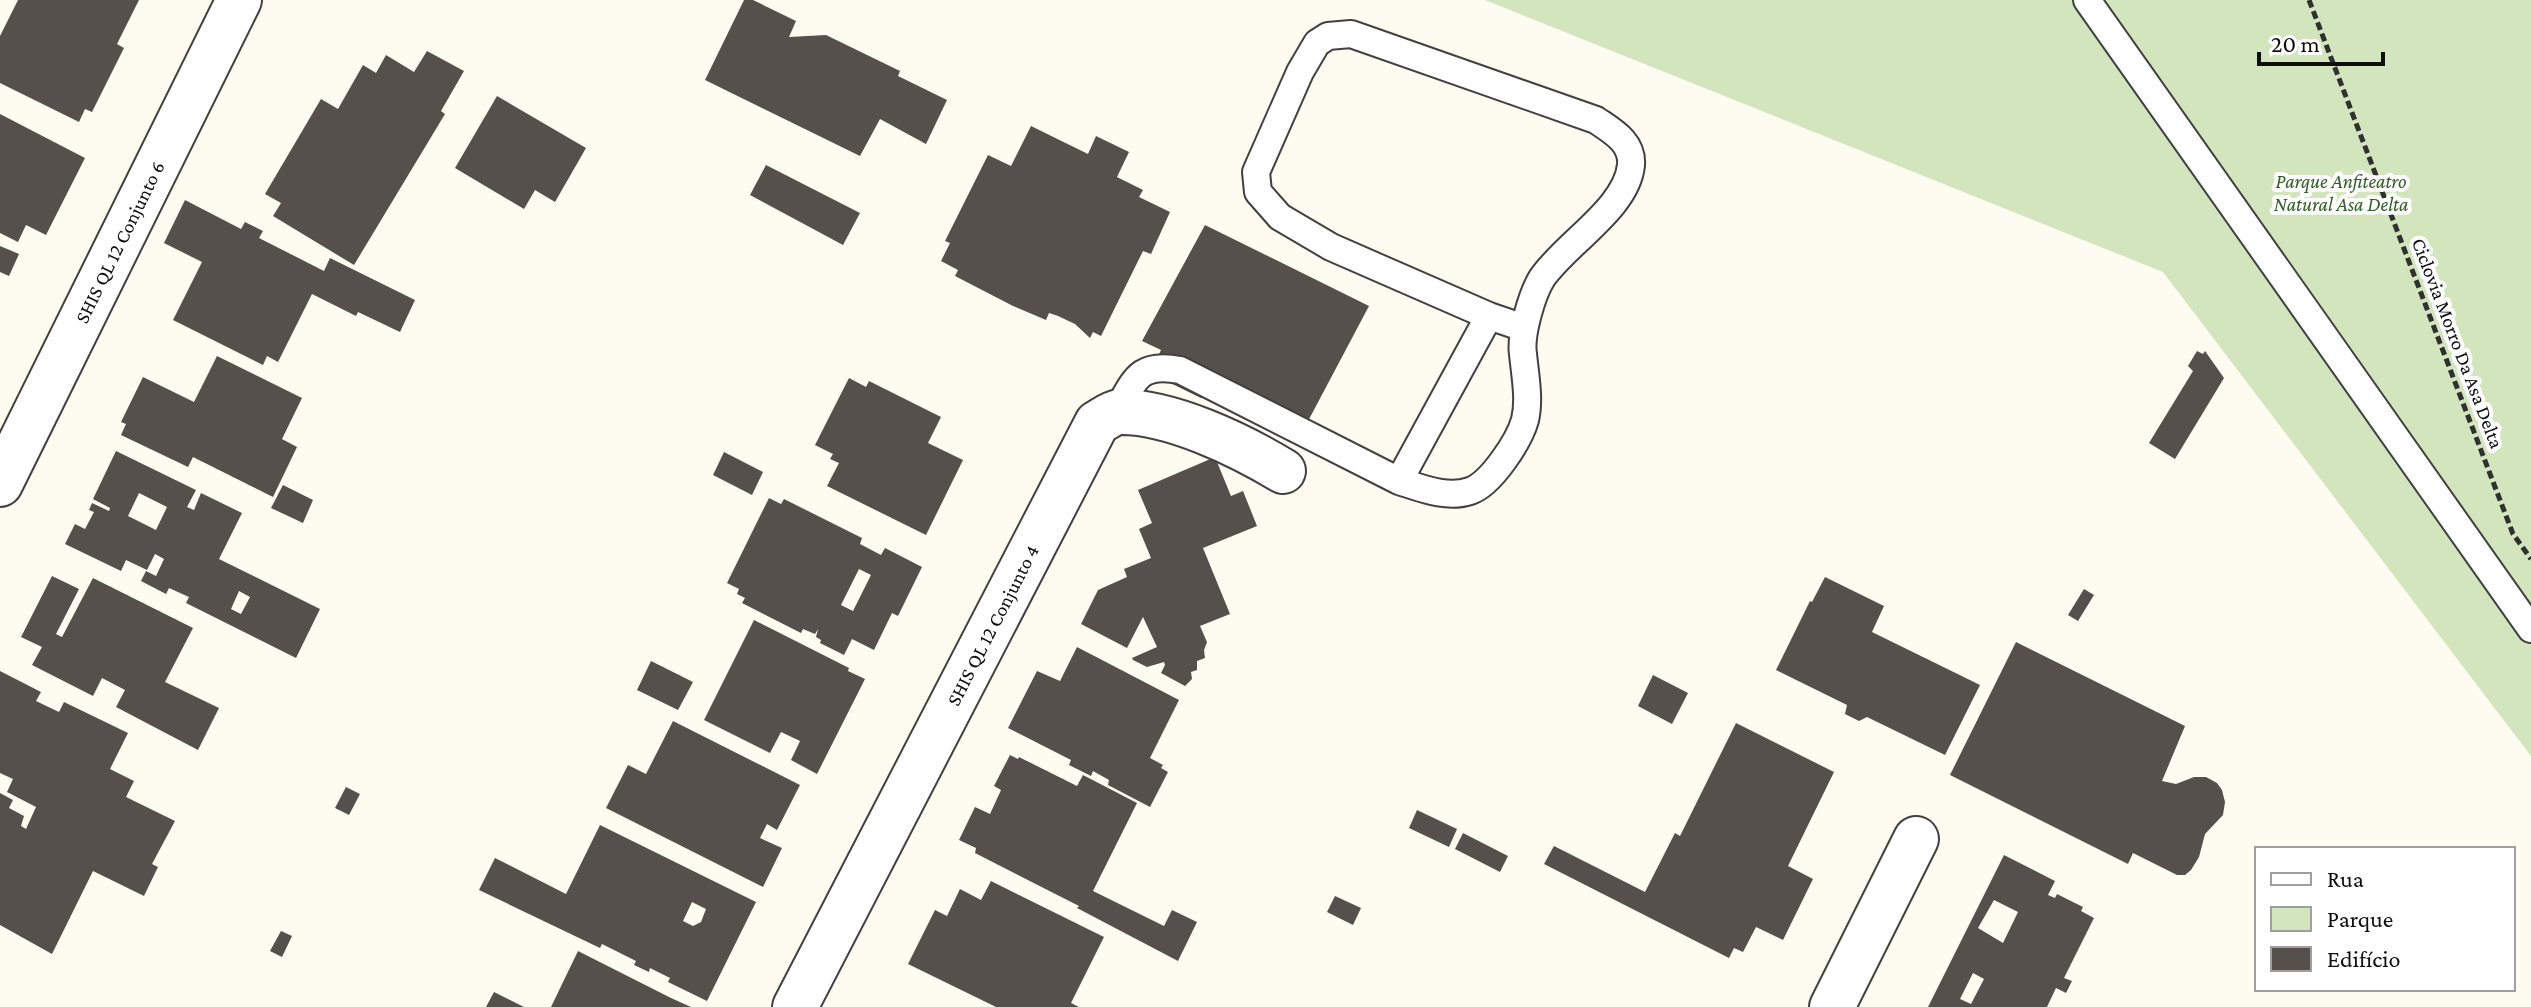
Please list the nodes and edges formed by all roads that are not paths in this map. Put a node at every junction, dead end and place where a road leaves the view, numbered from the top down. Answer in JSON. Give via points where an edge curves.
{"nodes":[{"id":1,"x":239,"y":0,"type":"edge"},
{"id":2,"x":2087,"y":0,"type":"edge"},
{"id":3,"x":1489,"y":316,"type":"junction"},
{"id":4,"x":1524,"y":328,"type":"junction"},
{"id":5,"x":1116,"y":412,"type":"junction"},
{"id":6,"x":1283,"y":471,"type":"dead end"},
{"id":7,"x":1399,"y":481,"type":"junction"},
{"id":8,"x":0,"y":484,"type":"edge"},
{"id":9,"x":2531,"y":629,"type":"edge"},
{"id":10,"x":1916,"y":839,"type":"dead end"},
{"id":11,"x":795,"y":1007,"type":"edge"},
{"id":12,"x":1832,"y":1007,"type":"edge"}],
"edges":[{"from":1,"to":8,"type":"street","name":"SHIS QL 12 Conjunto 6"},
{"from":2,"to":9,"type":"lane"},
{"from":3,"to":4,"type":"lane"},
{"from":3,"to":4,"type":"lane","via":[[1331,247],[1280,217],[1258,192],[1256,172],[1300,72],[1317,43],[1328,36],[1351,34],[1596,120],[1624,139],[1631,163],[1625,191],[1541,279]]},
{"from":3,"to":7,"type":"lane"},
{"from":4,"to":7,"type":"lane","via":[[1525,420],[1503,464],[1471,491],[1436,493]]},
{"from":5,"to":6,"type":"street","via":[[1166,419],[1201,431]]},
{"from":5,"to":7,"type":"lane","via":[[1138,375],[1159,366],[1180,370]]},
{"from":5,"to":11,"type":"street","name":"SHIS QL 12 Conjunto 4","via":[[1097,423]]},
{"from":10,"to":12,"type":"street"}]}
